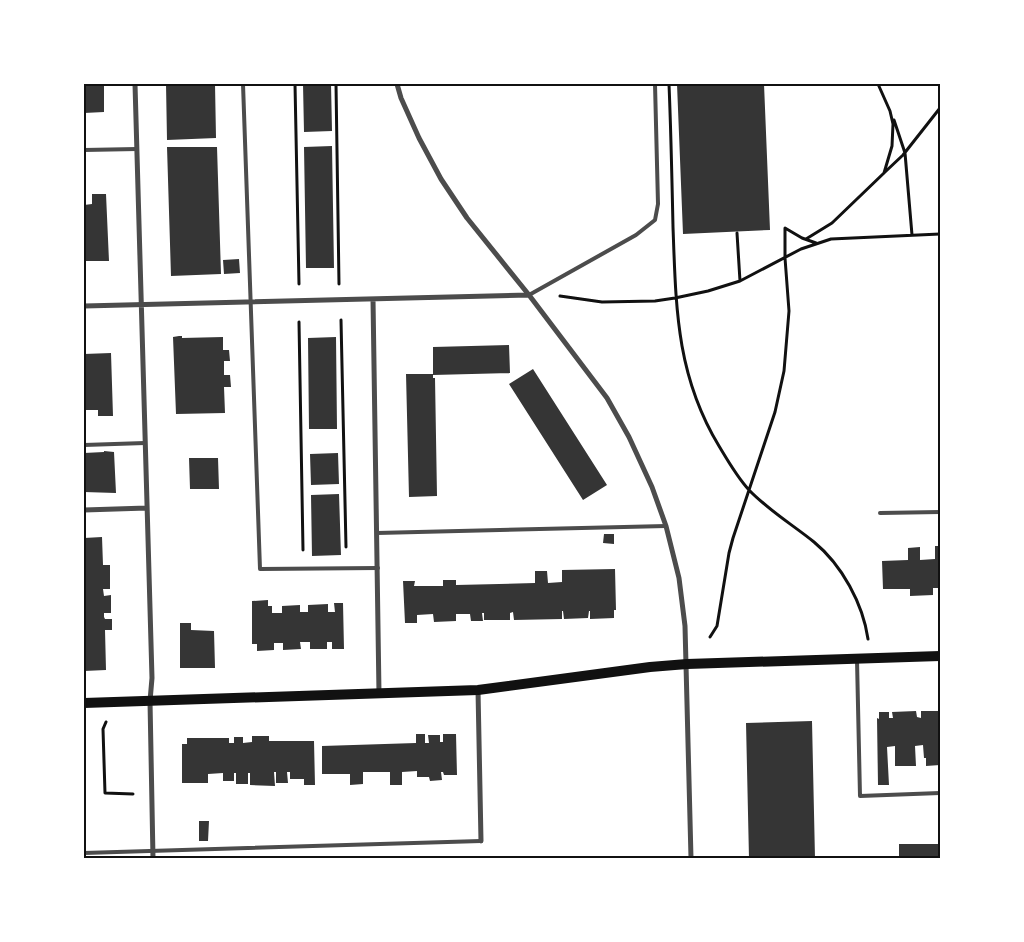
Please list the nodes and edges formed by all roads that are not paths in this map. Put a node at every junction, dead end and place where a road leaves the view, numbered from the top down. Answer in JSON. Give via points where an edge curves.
{"nodes":[{"id":1,"x":135,"y":84,"type":"edge"},
{"id":2,"x":243,"y":84,"type":"edge"},
{"id":3,"x":397,"y":84,"type":"edge"},
{"id":4,"x":655,"y":84,"type":"edge"},
{"id":5,"x":137,"y":148,"type":"junction"},
{"id":6,"x":84,"y":150,"type":"edge"},
{"id":7,"x":529,"y":295,"type":"junction"},
{"id":8,"x":373,"y":299,"type":"junction"},
{"id":9,"x":250,"y":302,"type":"junction"},
{"id":10,"x":141,"y":305,"type":"junction"},
{"id":11,"x":84,"y":306,"type":"edge"},
{"id":12,"x":145,"y":443,"type":"junction"},
{"id":13,"x":84,"y":444,"type":"edge"},
{"id":14,"x":147,"y":508,"type":"junction"},
{"id":15,"x":84,"y":510,"type":"edge"},
{"id":16,"x":940,"y":512,"type":"edge"},
{"id":17,"x":880,"y":513,"type":"dead end"},
{"id":18,"x":666,"y":526,"type":"junction"},
{"id":19,"x":377,"y":533,"type":"junction"},
{"id":20,"x":378,"y":568,"type":"junction"},
{"id":21,"x":940,"y":656,"type":"edge"},
{"id":22,"x":856,"y":658,"type":"junction"},
{"id":23,"x":687,"y":664,"type":"junction"},
{"id":24,"x":478,"y":690,"type":"junction"},
{"id":25,"x":379,"y":693,"type":"junction"},
{"id":26,"x":150,"y":701,"type":"junction"},
{"id":27,"x":84,"y":703,"type":"edge"},
{"id":28,"x":940,"y":793,"type":"edge"},
{"id":29,"x":481,"y":841,"type":"joint"},
{"id":30,"x":153,"y":851,"type":"junction"},
{"id":31,"x":84,"y":853,"type":"edge"},
{"id":32,"x":153,"y":858,"type":"edge"},
{"id":33,"x":691,"y":858,"type":"edge"}],
"edges":[{"from":1,"to":5,"type":"street"},
{"from":2,"to":9,"type":"lane"},
{"from":3,"to":7,"type":"street","via":[[440,179]]},
{"from":4,"to":7,"type":"lane","via":[[658,204],[655,220],[636,235]]},
{"from":5,"to":6,"type":"lane"},
{"from":5,"to":10,"type":"street"},
{"from":7,"to":8,"type":"street"},
{"from":7,"to":18,"type":"street","via":[[607,398],[633,445]]},
{"from":8,"to":9,"type":"street"},
{"from":8,"to":19,"type":"street"},
{"from":9,"to":10,"type":"street"},
{"from":9,"to":20,"type":"lane","via":[[260,569]]},
{"from":10,"to":11,"type":"street"},
{"from":10,"to":12,"type":"street"},
{"from":12,"to":13,"type":"lane"},
{"from":12,"to":14,"type":"street"},
{"from":14,"to":15,"type":"street"},
{"from":14,"to":26,"type":"street"},
{"from":16,"to":17,"type":"lane"},
{"from":18,"to":19,"type":"lane"},
{"from":18,"to":23,"type":"street","via":[[679,578]]},
{"from":19,"to":20,"type":"street"},
{"from":20,"to":25,"type":"street"},
{"from":21,"to":22,"type":"main road"},
{"from":22,"to":23,"type":"main road"},
{"from":22,"to":28,"type":"lane","via":[[860,796]]},
{"from":23,"to":24,"type":"main road"},
{"from":23,"to":33,"type":"street"},
{"from":24,"to":25,"type":"main road"},
{"from":24,"to":29,"type":"street"},
{"from":25,"to":26,"type":"main road"},
{"from":26,"to":27,"type":"main road"},
{"from":26,"to":30,"type":"street"},
{"from":29,"to":30,"type":"lane"},
{"from":30,"to":31,"type":"lane"},
{"from":30,"to":32,"type":"street"}]}
